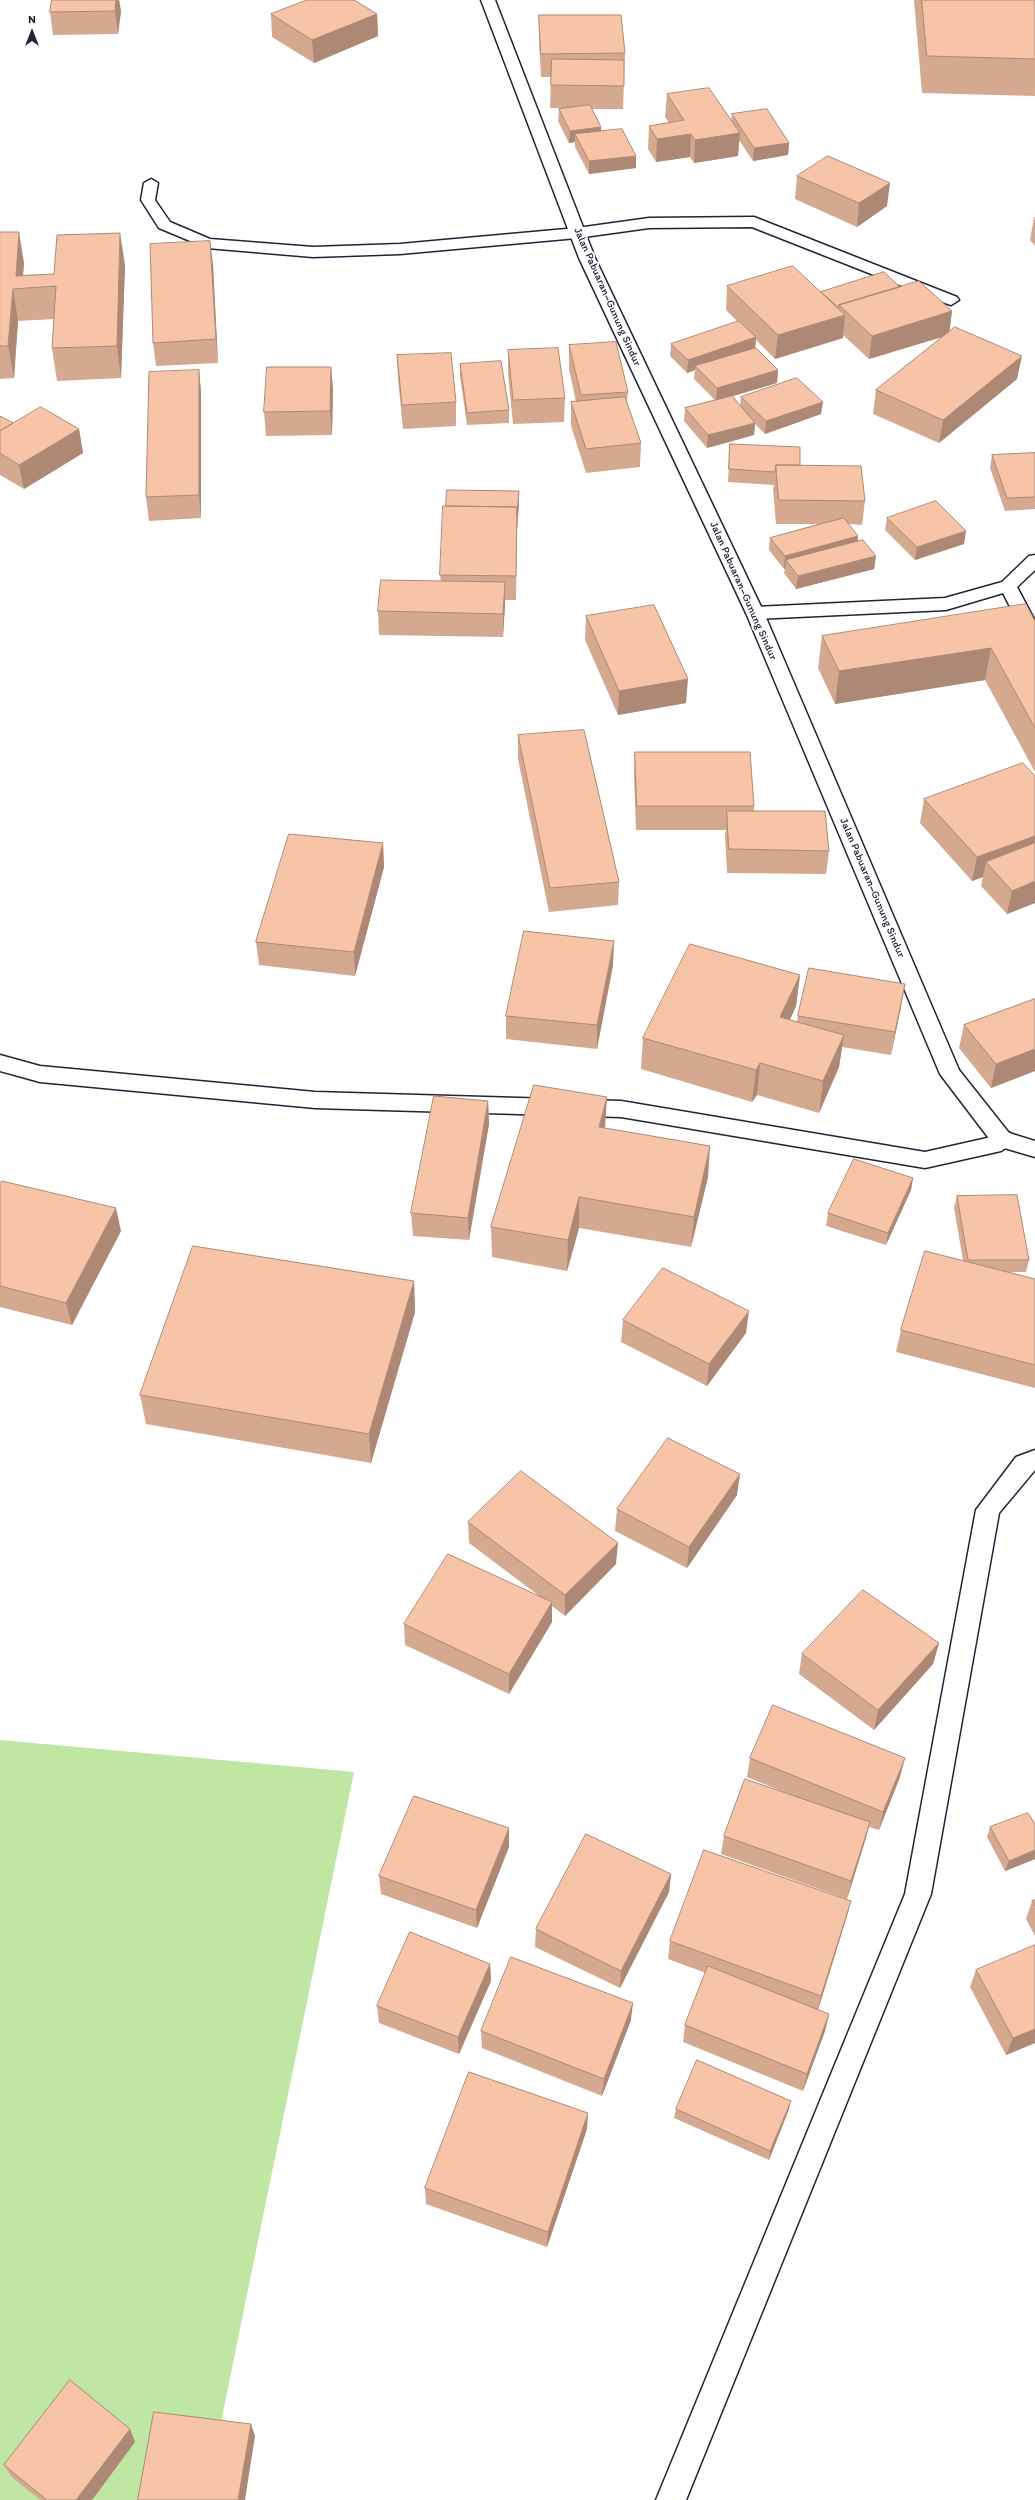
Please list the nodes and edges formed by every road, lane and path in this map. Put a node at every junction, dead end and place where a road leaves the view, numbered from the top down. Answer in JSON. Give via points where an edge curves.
{"nodes":[{"id":1,"x":488,"y":0,"type":"edge"},
{"id":2,"x":151,"y":183,"type":"dead end"},
{"id":3,"x":577,"y":233,"type":"junction"},
{"id":4,"x":951,"y":300,"type":"dead end"},
{"id":5,"x":1035,"y":560,"type":"edge"},
{"id":6,"x":1008,"y":586,"type":"junction"},
{"id":7,"x":755,"y":613,"type":"junction"},
{"id":8,"x":1035,"y":638,"type":"edge"},
{"id":9,"x":0,"y":1063,"type":"edge"},
{"id":10,"x":1002,"y":1139,"type":"junction"},
{"id":11,"x":1035,"y":1149,"type":"edge"},
{"id":12,"x":1035,"y":1460,"type":"edge"},
{"id":13,"x":671,"y":2500,"type":"edge"}],
"edges":[{"from":1,"to":3,"type":"street","name":"Jalan Pabuaran–Gunung Sindur"},
{"from":2,"to":3,"type":"street","via":[[148,200],[164,225],[207,243],[313,252],[400,249]]},
{"from":3,"to":4,"type":"street","via":[[649,223],[754,222]]},
{"from":3,"to":7,"type":"street","name":"Jalan Pabuaran–Gunung Sindur"},
{"from":5,"to":6,"type":"street"},
{"from":6,"to":7,"type":"street","via":[[946,604]]},
{"from":6,"to":8,"type":"street"},
{"from":7,"to":10,"type":"street","name":"Jalan Pabuaran–Gunung Sindur","via":[[950,1074]]},
{"from":9,"to":10,"type":"street","via":[[40,1074],[315,1100],[621,1109],[925,1160],[993,1145]]},
{"from":10,"to":11,"type":"street"},
{"from":12,"to":13,"type":"street","via":[[1024,1464],[988,1510],[918,1894]]}]}
